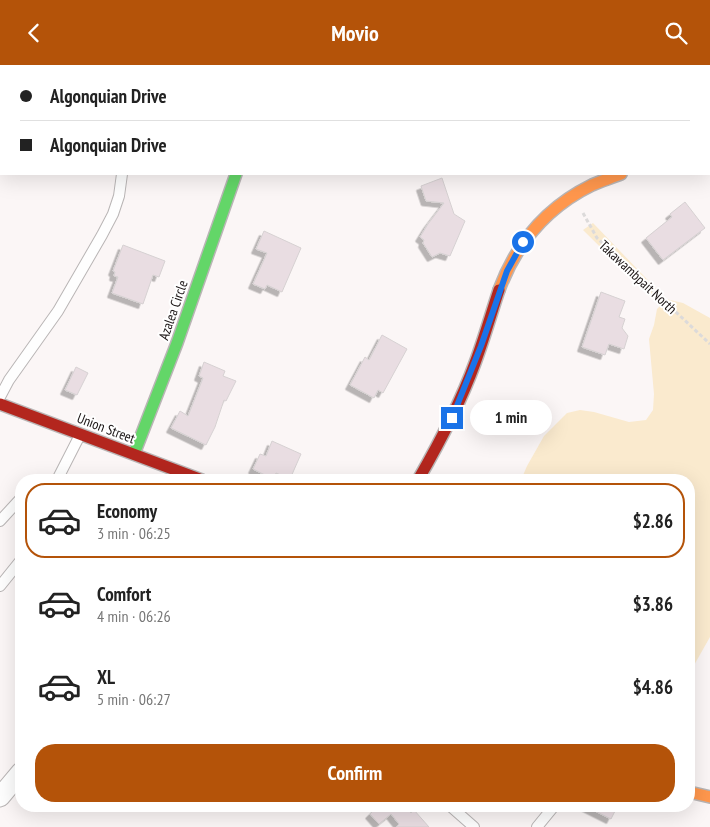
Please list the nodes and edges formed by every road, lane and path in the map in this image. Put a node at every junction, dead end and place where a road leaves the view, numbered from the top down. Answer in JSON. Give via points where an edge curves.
{"nodes":[{"id":1,"x":122,"y":175,"type":"edge"},
{"id":2,"x":236,"y":175,"type":"edge"},
{"id":3,"x":618,"y":175,"type":"edge"},
{"id":4,"x":574,"y":195,"type":"junction"},
{"id":5,"x":710,"y":344,"type":"edge"},
{"id":6,"x":0,"y":397,"type":"edge"},
{"id":7,"x":0,"y":404,"type":"edge"},
{"id":8,"x":81,"y":434,"type":"junction"},
{"id":9,"x":134,"y":454,"type":"junction"},
{"id":10,"x":60,"y":474,"type":"edge"},
{"id":11,"x":179,"y":474,"type":"edge"},
{"id":12,"x":421,"y":474,"type":"edge"},
{"id":13,"x":15,"y":505,"type":"edge"},
{"id":14,"x":0,"y":521,"type":"edge"},
{"id":15,"x":15,"y":567,"type":"edge"},
{"id":16,"x":0,"y":586,"type":"edge"},
{"id":17,"x":15,"y":779,"type":"edge"},
{"id":18,"x":695,"y":793,"type":"edge"},
{"id":19,"x":0,"y":797,"type":"edge"},
{"id":20,"x":710,"y":797,"type":"edge"},
{"id":21,"x":457,"y":812,"type":"edge"},
{"id":22,"x":549,"y":812,"type":"edge"},
{"id":23,"x":474,"y":827,"type":"edge"},
{"id":24,"x":537,"y":827,"type":"edge"}],
"edges":[{"from":1,"to":6,"type":"lane","via":[[119,196],[102,235],[58,311]]},
{"from":2,"to":9,"type":"street","name":"Azalea Circle"},
{"from":3,"to":4,"type":"street"},
{"from":4,"to":5,"type":"path","name":"Takawambpait North","via":[[597,238]]},
{"from":4,"to":12,"type":"street","via":[[534,228],[515,256],[463,393]]},
{"from":7,"to":8,"type":"street","name":"Union Street"},
{"from":8,"to":9,"type":"street","name":"Union Street"},
{"from":8,"to":10,"type":"lane"},
{"from":9,"to":11,"type":"street","name":"Union Street"},
{"from":13,"to":14,"type":"lane"},
{"from":15,"to":16,"type":"lane"},
{"from":17,"to":19,"type":"street"},
{"from":18,"to":20,"type":"street"},
{"from":21,"to":23,"type":"lane"},
{"from":22,"to":24,"type":"lane"}]}
